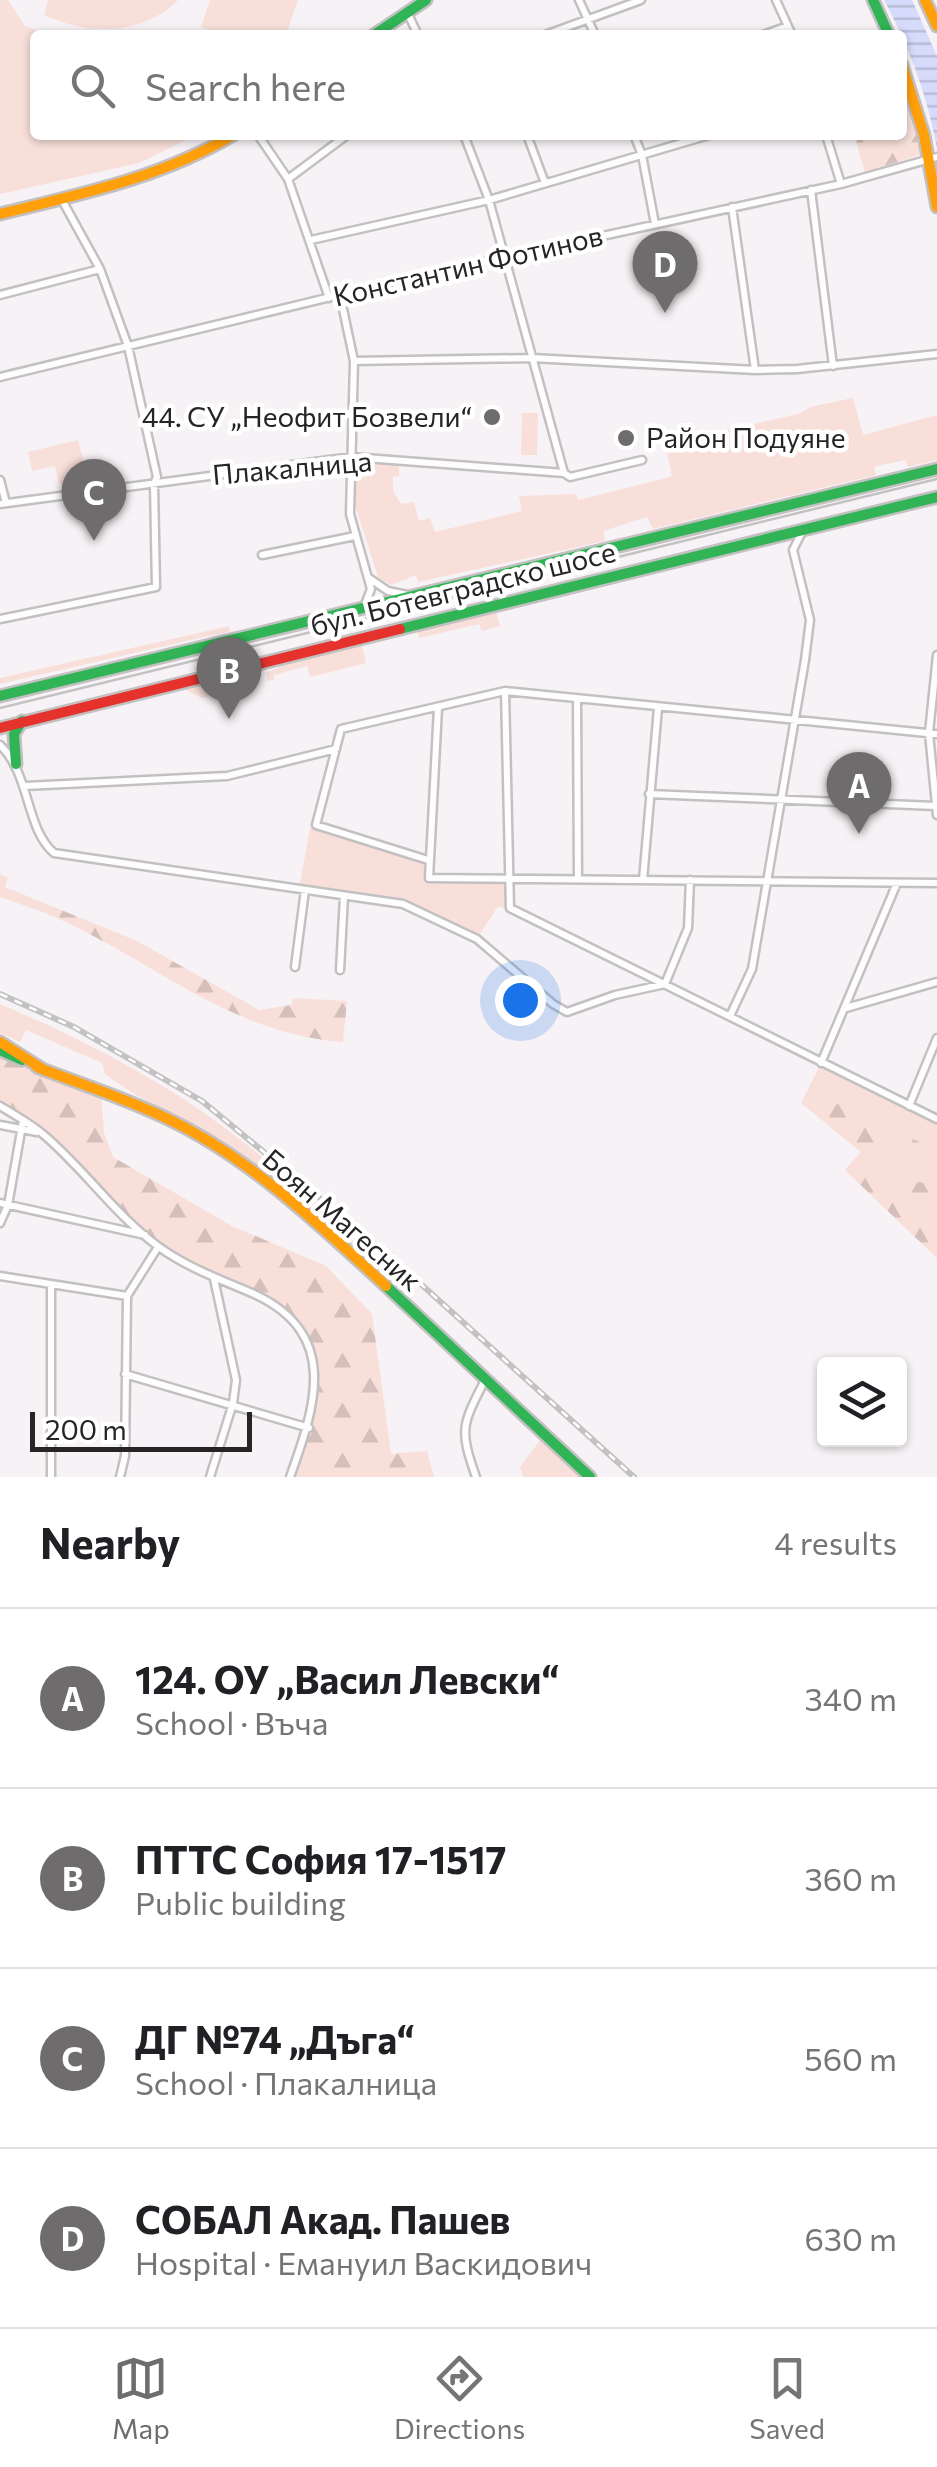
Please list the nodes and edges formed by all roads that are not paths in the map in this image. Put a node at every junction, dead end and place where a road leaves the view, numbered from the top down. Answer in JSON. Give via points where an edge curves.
{"nodes":[{"id":1,"x":426,"y":0,"type":"edge"},
{"id":2,"x":578,"y":0,"type":"edge"},
{"id":3,"x":641,"y":0,"type":"edge"},
{"id":4,"x":776,"y":0,"type":"edge"},
{"id":5,"x":873,"y":0,"type":"edge"},
{"id":6,"x":925,"y":0,"type":"edge"},
{"id":7,"x":407,"y":12,"type":"junction"},
{"id":8,"x":588,"y":19,"type":"junction"},
{"id":9,"x":937,"y":26,"type":"edge"},
{"id":10,"x":381,"y":30,"type":"edge"},
{"id":11,"x":416,"y":30,"type":"edge"},
{"id":12,"x":558,"y":30,"type":"edge"},
{"id":13,"x":593,"y":30,"type":"edge"},
{"id":14,"x":790,"y":30,"type":"edge"},
{"id":15,"x":888,"y":30,"type":"edge"},
{"id":16,"x":907,"y":79,"type":"edge"},
{"id":17,"x":224,"y":140,"type":"edge"},
{"id":18,"x":261,"y":140,"type":"edge"},
{"id":19,"x":341,"y":140,"type":"edge"},
{"id":20,"x":466,"y":140,"type":"edge"},
{"id":21,"x":529,"y":140,"type":"edge"},
{"id":22,"x":636,"y":140,"type":"edge"},
{"id":23,"x":692,"y":140,"type":"edge"},
{"id":24,"x":827,"y":140,"type":"edge"},
{"id":25,"x":642,"y":155,"type":"junction"},
{"id":26,"x":934,"y":157,"type":"edge"},
{"id":27,"x":288,"y":180,"type":"junction"},
{"id":28,"x":545,"y":183,"type":"junction"},
{"id":29,"x":840,"y":184,"type":"junction"},
{"id":30,"x":811,"y":190,"type":"junction"},
{"id":31,"x":62,"y":198,"type":"junction"},
{"id":32,"x":489,"y":200,"type":"junction"},
{"id":33,"x":732,"y":207,"type":"junction"},
{"id":34,"x":937,"y":207,"type":"edge"},
{"id":35,"x":0,"y":214,"type":"edge"},
{"id":36,"x":655,"y":224,"type":"junction"},
{"id":37,"x":311,"y":240,"type":"junction"},
{"id":38,"x":505,"y":257,"type":"junction"},
{"id":39,"x":100,"y":269,"type":"junction"},
{"id":40,"x":0,"y":295,"type":"edge"},
{"id":41,"x":340,"y":295,"type":"junction"},
{"id":42,"x":329,"y":298,"type":"junction"},
{"id":43,"x":128,"y":346,"type":"junction"},
{"id":44,"x":937,"y":354,"type":"edge"},
{"id":45,"x":532,"y":358,"type":"junction"},
{"id":46,"x":354,"y":360,"type":"junction"},
{"id":47,"x":833,"y":366,"type":"junction"},
{"id":48,"x":755,"y":370,"type":"junction"},
{"id":49,"x":0,"y":377,"type":"edge"},
{"id":50,"x":352,"y":457,"type":"junction"},
{"id":51,"x":642,"y":460,"type":"dead end"},
{"id":52,"x":937,"y":469,"type":"edge"},
{"id":53,"x":564,"y":472,"type":"junction"},
{"id":54,"x":0,"y":480,"type":"edge"},
{"id":55,"x":154,"y":484,"type":"junction"},
{"id":56,"x":937,"y":497,"type":"edge"},
{"id":57,"x":3,"y":504,"type":"edge"},
{"id":58,"x":804,"y":529,"type":"junction"},
{"id":59,"x":355,"y":536,"type":"junction"},
{"id":60,"x":770,"y":537,"type":"junction"},
{"id":61,"x":793,"y":550,"type":"junction"},
{"id":62,"x":262,"y":555,"type":"dead end"},
{"id":63,"x":368,"y":577,"type":"junction"},
{"id":64,"x":418,"y":596,"type":"junction"},
{"id":65,"x":361,"y":611,"type":"junction"},
{"id":66,"x":0,"y":618,"type":"edge"},
{"id":67,"x":937,"y":655,"type":"edge"},
{"id":68,"x":505,"y":692,"type":"junction"},
{"id":69,"x":3,"y":696,"type":"edge"},
{"id":70,"x":578,"y":699,"type":"junction"},
{"id":71,"x":438,"y":708,"type":"junction"},
{"id":72,"x":658,"y":708,"type":"junction"},
{"id":73,"x":793,"y":720,"type":"junction"},
{"id":74,"x":22,"y":721,"type":"junction"},
{"id":75,"x":0,"y":728,"type":"edge"},
{"id":76,"x":933,"y":734,"type":"edge"},
{"id":77,"x":0,"y":745,"type":"edge"},
{"id":78,"x":336,"y":748,"type":"junction"},
{"id":79,"x":16,"y":764,"type":"junction"},
{"id":80,"x":25,"y":786,"type":"junction"},
{"id":81,"x":650,"y":794,"type":"junction"},
{"id":82,"x":782,"y":800,"type":"junction"},
{"id":83,"x":935,"y":806,"type":"edge"},
{"id":84,"x":937,"y":815,"type":"edge"},
{"id":85,"x":428,"y":860,"type":"junction"},
{"id":86,"x":509,"y":879,"type":"junction"},
{"id":87,"x":578,"y":879,"type":"junction"},
{"id":88,"x":643,"y":880,"type":"junction"},
{"id":89,"x":690,"y":880,"type":"junction"},
{"id":90,"x":768,"y":881,"type":"junction"},
{"id":91,"x":896,"y":882,"type":"junction"},
{"id":92,"x":937,"y":883,"type":"edge"},
{"id":93,"x":305,"y":890,"type":"junction"},
{"id":94,"x":344,"y":896,"type":"junction"},
{"id":95,"x":295,"y":967,"type":"dead end"},
{"id":96,"x":340,"y":970,"type":"dead end"},
{"id":97,"x":937,"y":982,"type":"edge"},
{"id":98,"x":665,"y":984,"type":"junction"},
{"id":99,"x":844,"y":1009,"type":"junction"},
{"id":100,"x":730,"y":1016,"type":"junction"},
{"id":101,"x":937,"y":1038,"type":"edge"},
{"id":102,"x":0,"y":1042,"type":"edge"},
{"id":103,"x":0,"y":1052,"type":"edge"},
{"id":104,"x":821,"y":1063,"type":"junction"},
{"id":105,"x":44,"y":1070,"type":"junction"},
{"id":106,"x":0,"y":1106,"type":"edge"},
{"id":107,"x":909,"y":1106,"type":"junction"},
{"id":108,"x":937,"y":1119,"type":"edge"},
{"id":109,"x":0,"y":1124,"type":"edge"},
{"id":110,"x":22,"y":1125,"type":"junction"},
{"id":111,"x":4,"y":1204,"type":"edge"},
{"id":112,"x":0,"y":1222,"type":"edge"},
{"id":113,"x":146,"y":1235,"type":"junction"},
{"id":114,"x":158,"y":1247,"type":"junction"},
{"id":115,"x":0,"y":1276,"type":"edge"},
{"id":116,"x":214,"y":1278,"type":"junction"},
{"id":117,"x":51,"y":1284,"type":"junction"},
{"id":118,"x":128,"y":1296,"type":"junction"},
{"id":119,"x":126,"y":1374,"type":"junction"},
{"id":120,"x":485,"y":1379,"type":"junction"},
{"id":121,"x":233,"y":1403,"type":"junction"},
{"id":122,"x":309,"y":1428,"type":"junction"},
{"id":123,"x":51,"y":1477,"type":"edge"},
{"id":124,"x":120,"y":1477,"type":"edge"},
{"id":125,"x":210,"y":1477,"type":"edge"},
{"id":126,"x":290,"y":1477,"type":"edge"},
{"id":127,"x":476,"y":1477,"type":"edge"},
{"id":128,"x":590,"y":1477,"type":"edge"}],
"edges":[{"from":1,"to":7,"type":"main road"},
{"from":2,"to":8,"type":"street"},
{"from":3,"to":8,"type":"street"},
{"from":4,"to":14,"type":"street"},
{"from":5,"to":15,"type":"main road"},
{"from":6,"to":9,"type":"main road"},
{"from":7,"to":10,"type":"main road"},
{"from":7,"to":11,"type":"street"},
{"from":8,"to":12,"type":"street"},
{"from":8,"to":13,"type":"street"},
{"from":16,"to":26,"type":"main road"},
{"from":17,"to":31,"type":"main road","via":[[144,178]]},
{"from":18,"to":27,"type":"street"},
{"from":19,"to":27,"type":"street"},
{"from":20,"to":32,"type":"street"},
{"from":21,"to":28,"type":"street"},
{"from":22,"to":25,"type":"street"},
{"from":23,"to":25,"type":"street"},
{"from":24,"to":29,"type":"street"},
{"from":25,"to":28,"type":"street"},
{"from":25,"to":36,"type":"street"},
{"from":26,"to":29,"type":"street","name":"Константин Фотинов"},
{"from":26,"to":34,"type":"main road"},
{"from":27,"to":37,"type":"street"},
{"from":28,"to":32,"type":"street"},
{"from":29,"to":30,"type":"street","name":"Константин Фотинов"},
{"from":30,"to":33,"type":"street","name":"Константин Фотинов"},
{"from":30,"to":47,"type":"street"},
{"from":31,"to":35,"type":"main road"},
{"from":31,"to":39,"type":"street"},
{"from":32,"to":37,"type":"street"},
{"from":32,"to":38,"type":"street"},
{"from":33,"to":36,"type":"street","name":"Константин Фотинов"},
{"from":33,"to":48,"type":"street"},
{"from":36,"to":38,"type":"street","name":"Константин Фотинов"},
{"from":37,"to":42,"type":"street"},
{"from":38,"to":41,"type":"street","name":"Константин Фотинов"},
{"from":38,"to":45,"type":"street"},
{"from":39,"to":40,"type":"street"},
{"from":39,"to":43,"type":"street"},
{"from":41,"to":42,"type":"street","name":"Константин Фотинов"},
{"from":41,"to":46,"type":"street"},
{"from":42,"to":43,"type":"street","name":"Константин Фотинов"},
{"from":43,"to":49,"type":"street","name":"Константин Фотинов"},
{"from":43,"to":55,"type":"street"},
{"from":44,"to":47,"type":"street"},
{"from":45,"to":46,"type":"street"},
{"from":45,"to":48,"type":"street"},
{"from":45,"to":53,"type":"street"},
{"from":46,"to":50,"type":"street"},
{"from":47,"to":48,"type":"street"},
{"from":50,"to":53,"type":"street","name":"Плакалница"},
{"from":50,"to":55,"type":"street","name":"Плакалница"},
{"from":50,"to":59,"type":"street"},
{"from":51,"to":53,"type":"street","name":"Плакалница","via":[[575,476]]},
{"from":52,"to":64,"type":"main road","name":"бул. Ботевградско шосе"},
{"from":54,"to":57,"type":"street"},
{"from":55,"to":57,"type":"street","name":"Плакалница"},
{"from":55,"to":66,"type":"street","via":[[156,587]]},
{"from":56,"to":58,"type":"main road","name":"бул. Ботевградско шосе"},
{"from":58,"to":60,"type":"main road","name":"бул. Ботевградско шосе"},
{"from":58,"to":61,"type":"street"},
{"from":59,"to":62,"type":"street"},
{"from":59,"to":63,"type":"street"},
{"from":60,"to":61,"type":"street"},
{"from":60,"to":74,"type":"main road","name":"бул. Ботевградско шосе"},
{"from":61,"to":73,"type":"street","via":[[810,620]]},
{"from":63,"to":64,"type":"street","via":[[388,591]]},
{"from":63,"to":65,"type":"street","via":[[370,597]]},
{"from":64,"to":65,"type":"main road","name":"бул. Ботевградско шосе"},
{"from":65,"to":69,"type":"main road","name":"бул. Ботевградско шосе"},
{"from":67,"to":76,"type":"street"},
{"from":68,"to":70,"type":"street"},
{"from":68,"to":71,"type":"street"},
{"from":68,"to":86,"type":"street"},
{"from":70,"to":72,"type":"street"},
{"from":70,"to":87,"type":"street"},
{"from":71,"to":78,"type":"street","via":[[341,729]]},
{"from":71,"to":85,"type":"street"},
{"from":72,"to":73,"type":"street"},
{"from":72,"to":81,"type":"street"},
{"from":73,"to":76,"type":"street"},
{"from":73,"to":82,"type":"street"},
{"from":74,"to":75,"type":"main road","name":"бул. Ботевградско шосе"},
{"from":74,"to":79,"type":"main road","via":[[14,734]]},
{"from":76,"to":83,"type":"street"},
{"from":77,"to":79,"type":"street"},
{"from":78,"to":80,"type":"street","via":[[227,776]]},
{"from":78,"to":85,"type":"street","via":[[316,825]]},
{"from":79,"to":80,"type":"street"},
{"from":80,"to":93,"type":"street","via":[[43,840],[60,855]]},
{"from":81,"to":82,"type":"street"},
{"from":81,"to":88,"type":"street"},
{"from":82,"to":83,"type":"street"},
{"from":82,"to":90,"type":"street"},
{"from":83,"to":84,"type":"street"},
{"from":85,"to":86,"type":"street","via":[[429,878]]},
{"from":86,"to":87,"type":"street"},
{"from":86,"to":98,"type":"street","via":[[510,908]]},
{"from":87,"to":88,"type":"street"},
{"from":88,"to":89,"type":"street"},
{"from":89,"to":90,"type":"street"},
{"from":89,"to":98,"type":"street","via":[[688,928]]},
{"from":90,"to":91,"type":"street"},
{"from":90,"to":100,"type":"street","via":[[752,970]]},
{"from":91,"to":92,"type":"street"},
{"from":91,"to":99,"type":"street"},
{"from":93,"to":94,"type":"street"},
{"from":93,"to":95,"type":"street"},
{"from":94,"to":96,"type":"street"},
{"from":94,"to":98,"type":"street","via":[[403,904],[477,939],[567,1012]]},
{"from":97,"to":99,"type":"street"},
{"from":98,"to":100,"type":"street"},
{"from":99,"to":104,"type":"street"},
{"from":100,"to":104,"type":"street"},
{"from":101,"to":107,"type":"street"},
{"from":102,"to":105,"type":"main road"},
{"from":103,"to":105,"type":"main road","name":"Боян Магесник"},
{"from":104,"to":107,"type":"street"},
{"from":105,"to":120,"type":"main road","name":"Боян Магесник","via":[[167,1118],[244,1164]]},
{"from":106,"to":110,"type":"street"},
{"from":107,"to":108,"type":"street"},
{"from":109,"to":110,"type":"street"},
{"from":110,"to":111,"type":"street"},
{"from":110,"to":113,"type":"street","via":[[43,1134]]},
{"from":111,"to":112,"type":"street"},
{"from":111,"to":113,"type":"street"},
{"from":113,"to":114,"type":"street"},
{"from":114,"to":116,"type":"street"},
{"from":114,"to":118,"type":"street"},
{"from":115,"to":117,"type":"street"},
{"from":116,"to":121,"type":"street","via":[[236,1380]]},
{"from":116,"to":122,"type":"street","via":[[263,1298],[304,1335],[316,1374]]},
{"from":117,"to":118,"type":"street"},
{"from":117,"to":123,"type":"street"},
{"from":118,"to":119,"type":"street"},
{"from":119,"to":121,"type":"street"},
{"from":119,"to":124,"type":"street"},
{"from":120,"to":127,"type":"street","via":[[465,1420],[464,1442]]},
{"from":120,"to":128,"type":"main road","name":"Боян Магесник"},
{"from":121,"to":122,"type":"street"},
{"from":121,"to":125,"type":"street"},
{"from":122,"to":126,"type":"street"}]}
